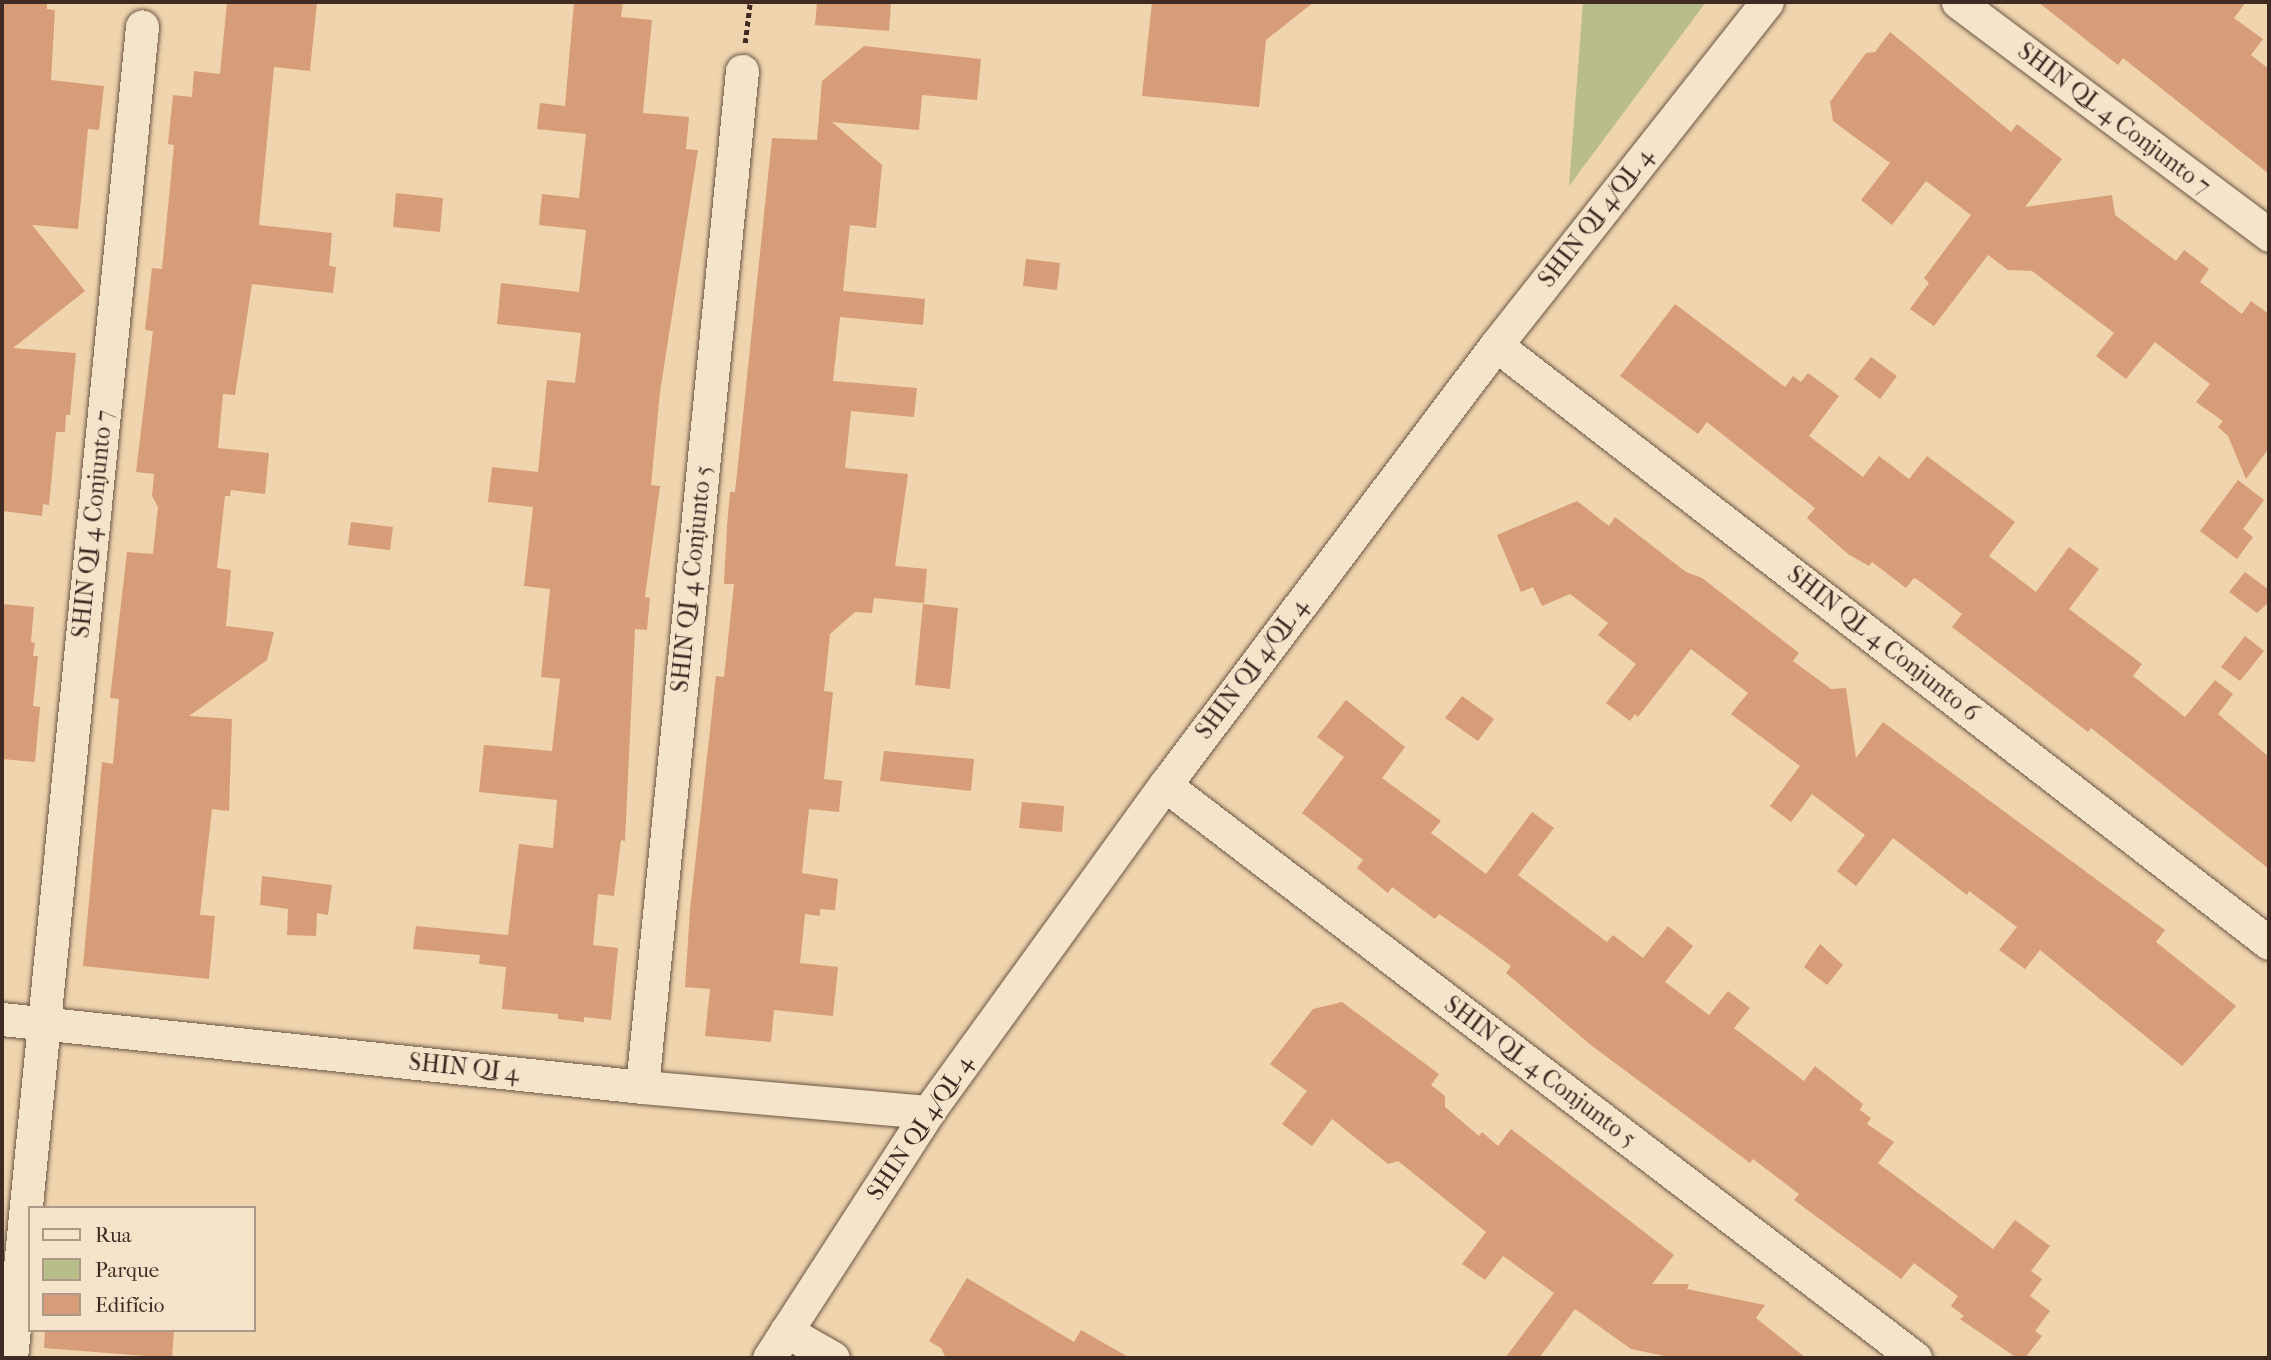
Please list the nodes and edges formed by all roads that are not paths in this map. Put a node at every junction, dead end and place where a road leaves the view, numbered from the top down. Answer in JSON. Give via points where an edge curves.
{"nodes":[{"id":1,"x":1767,"y":2,"type":"edge"},
{"id":2,"x":1958,"y":2,"type":"edge"},
{"id":3,"x":142,"y":26,"type":"dead end"},
{"id":4,"x":742,"y":71,"type":"road end"},
{"id":5,"x":2269,"y":235,"type":"edge"},
{"id":6,"x":1496,"y":345,"type":"junction"},
{"id":7,"x":1165,"y":785,"type":"junction"},
{"id":8,"x":2269,"y":943,"type":"edge"},
{"id":9,"x":2,"y":1019,"type":"edge"},
{"id":10,"x":43,"y":1023,"type":"junction"},
{"id":11,"x":642,"y":1087,"type":"junction"},
{"id":12,"x":928,"y":1112,"type":"junction"},
{"id":13,"x":778,"y":1345,"type":"edge"},
{"id":14,"x":11,"y":1358,"type":"edge"},
{"id":15,"x":833,"y":1358,"type":"edge"},
{"id":16,"x":1915,"y":1358,"type":"edge"}],
"edges":[{"from":1,"to":6,"type":"street","name":"SHIN QI 4/QL 4"},
{"from":2,"to":5,"type":"street","name":"SHIN QL 4 Conjunto 7"},
{"from":3,"to":10,"type":"street","name":"SHIN QI 4 Conjunto 7"},
{"from":4,"to":11,"type":"street","name":"SHIN QI 4 Conjunto 5"},
{"from":6,"to":7,"type":"street","name":"SHIN QI 4/QL 4"},
{"from":6,"to":8,"type":"street","name":"SHIN QL 4 Conjunto 6"},
{"from":7,"to":12,"type":"street","name":"SHIN QI 4/QL 4"},
{"from":7,"to":16,"type":"street","name":"SHIN QL 4 Conjunto 5"},
{"from":9,"to":10,"type":"street","name":"SHIN QI 4"},
{"from":10,"to":11,"type":"street","name":"SHIN QI 4"},
{"from":10,"to":14,"type":"street","name":"SHIN QI 4 Conjunto 7"},
{"from":11,"to":12,"type":"street","name":"SHIN QI 4"},
{"from":12,"to":13,"type":"street","name":"SHIN QI 4/QL 4"},
{"from":13,"to":15,"type":"street"}]}
